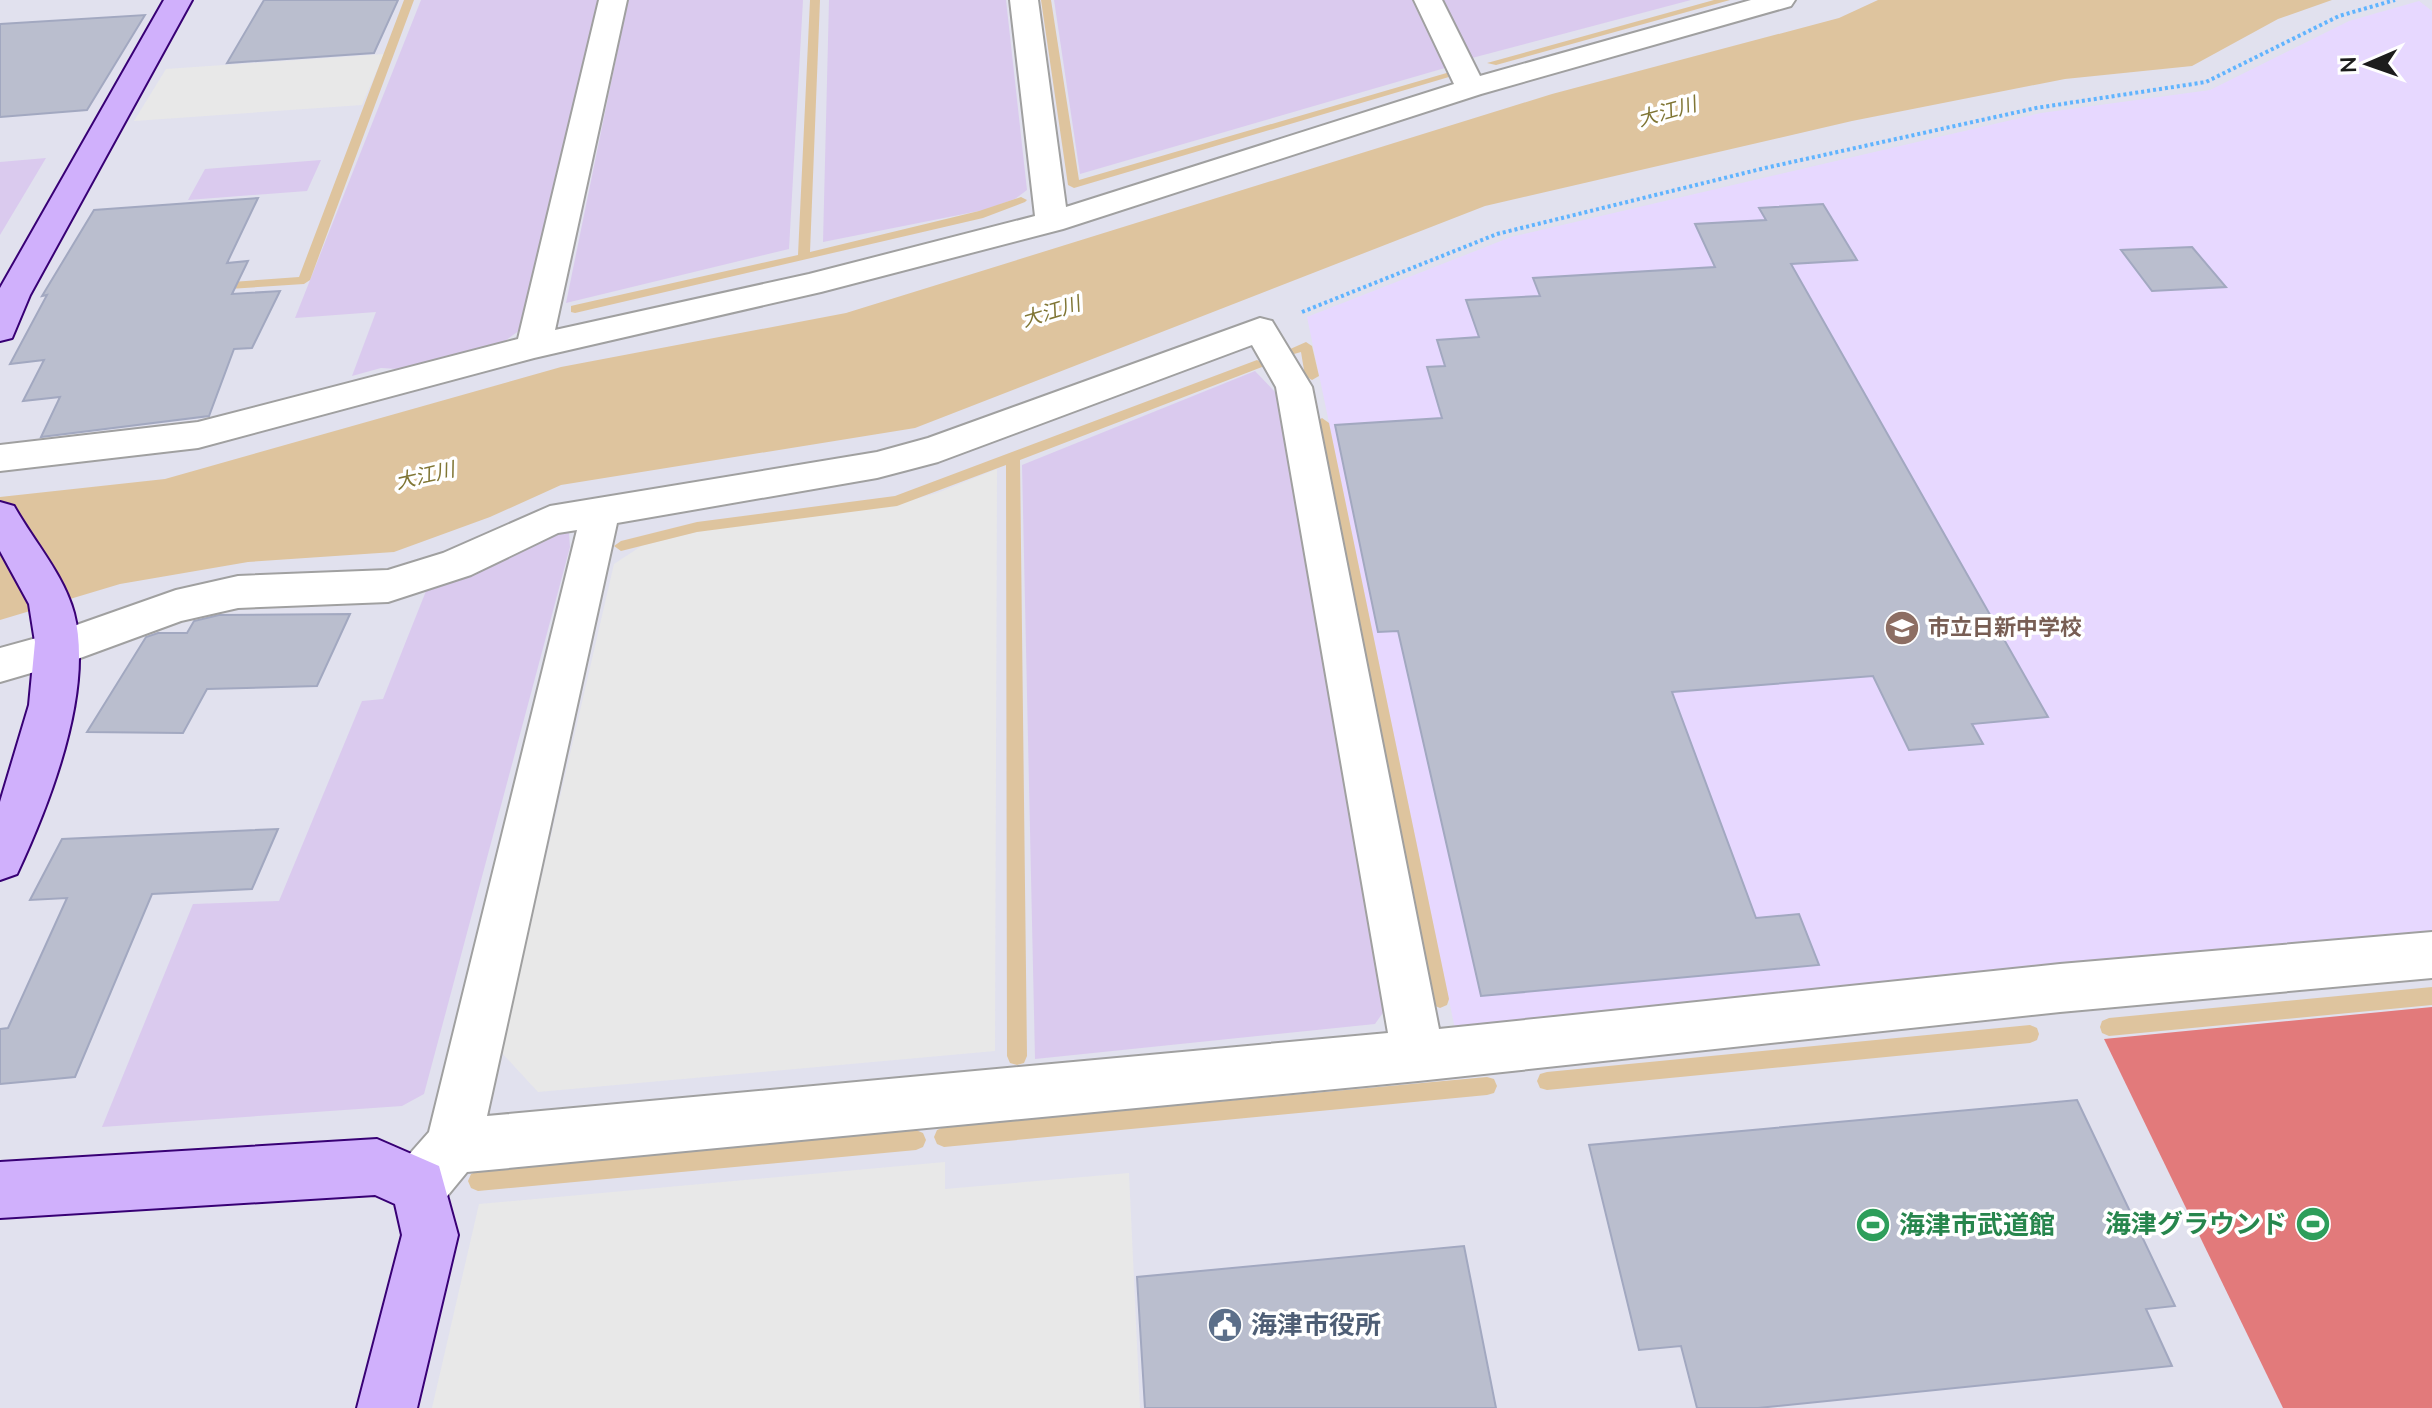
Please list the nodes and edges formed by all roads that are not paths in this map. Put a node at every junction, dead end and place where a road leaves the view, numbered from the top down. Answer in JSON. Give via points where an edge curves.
{"nodes":[{"id":1,"x":178,"y":0,"type":"edge"},
{"id":2,"x":613,"y":0,"type":"edge"},
{"id":3,"x":1024,"y":0,"type":"edge"},
{"id":4,"x":1428,"y":0,"type":"edge"},
{"id":5,"x":1781,"y":0,"type":"edge"},
{"id":6,"x":1471,"y":88,"type":"junction"},
{"id":7,"x":1052,"y":222,"type":"junction"},
{"id":8,"x":0,"y":330,"type":"edge"},
{"id":9,"x":534,"y":346,"type":"junction"},
{"id":10,"x":0,"y":458,"type":"edge"},
{"id":11,"x":596,"y":511,"type":"junction"},
{"id":12,"x":0,"y":516,"type":"edge"},
{"id":13,"x":55,"y":630,"type":"junction"},
{"id":14,"x":0,"y":665,"type":"edge"},
{"id":15,"x":0,"y":859,"type":"edge"},
{"id":16,"x":2432,"y":955,"type":"edge"},
{"id":17,"x":1418,"y":1056,"type":"junction"},
{"id":18,"x":436,"y":1166,"type":"junction"},
{"id":19,"x":0,"y":1190,"type":"edge"},
{"id":20,"x":387,"y":1408,"type":"edge"}],
"edges":[{"from":1,"to":8,"type":"street","via":[[13,295]]},
{"from":2,"to":9,"type":"street"},
{"from":3,"to":7,"type":"street"},
{"from":4,"to":6,"type":"street"},
{"from":5,"to":6,"type":"street"},
{"from":6,"to":7,"type":"street"},
{"from":7,"to":9,"type":"street","via":[[809,285]]},
{"from":9,"to":10,"type":"street","via":[[198,435]]},
{"from":11,"to":13,"type":"street","via":[[550,520],[457,564],[388,586],[238,592]]},
{"from":11,"to":17,"type":"street","via":[[877,465],[938,449],[1260,329],[1294,387]]},
{"from":11,"to":18,"type":"street","via":[[598,527]]},
{"from":12,"to":13,"type":"street"},
{"from":13,"to":14,"type":"street"},
{"from":13,"to":15,"type":"street","via":[[48,722],[24,804]]},
{"from":16,"to":17,"type":"street","via":[[2060,988]]},
{"from":17,"to":18,"type":"street"},
{"from":18,"to":19,"type":"street"},
{"from":18,"to":20,"type":"street","via":[[430,1235]]}]}
